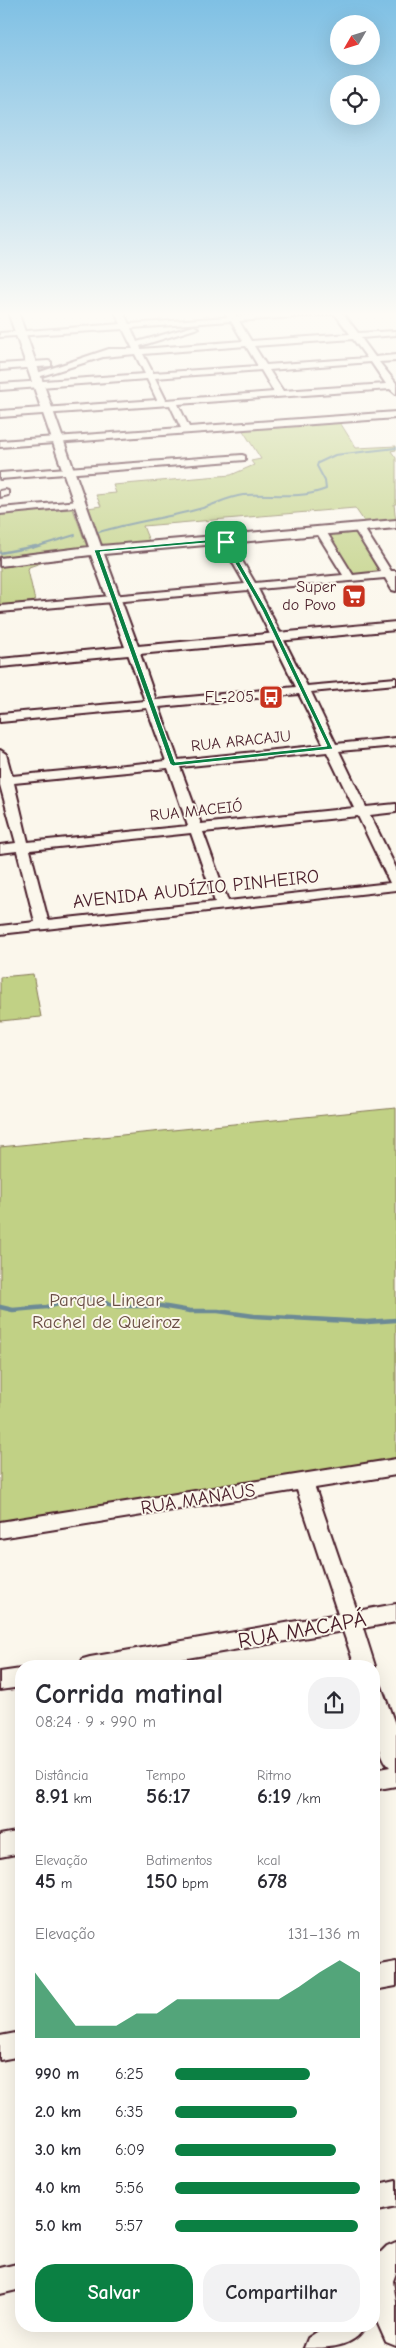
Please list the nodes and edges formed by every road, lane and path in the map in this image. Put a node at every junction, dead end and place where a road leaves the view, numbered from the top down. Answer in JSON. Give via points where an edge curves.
{"nodes":[{"id":1,"x":50,"y":422,"type":"edge"},
{"id":2,"x":180,"y":422,"type":"edge"},
{"id":3,"x":304,"y":422,"type":"edge"},
{"id":4,"x":186,"y":430,"type":"junction"},
{"id":5,"x":56,"y":440,"type":"junction"},
{"id":6,"x":0,"y":444,"type":"edge"},
{"id":7,"x":242,"y":458,"type":"dead end"},
{"id":8,"x":69,"y":472,"type":"junction"},
{"id":9,"x":0,"y":476,"type":"edge"},
{"id":10,"x":79,"y":504,"type":"junction"},
{"id":11,"x":0,"y":511,"type":"edge"},
{"id":12,"x":396,"y":524,"type":"edge"},
{"id":13,"x":396,"y":528,"type":"edge"},
{"id":14,"x":360,"y":529,"type":"junction"},
{"id":15,"x":321,"y":532,"type":"junction"},
{"id":16,"x":206,"y":541,"type":"junction"},
{"id":17,"x":226,"y":542,"type":"junction"},
{"id":18,"x":97,"y":550,"type":"junction"},
{"id":19,"x":0,"y":562,"type":"edge"},
{"id":20,"x":392,"y":574,"type":"edge"},
{"id":21,"x":350,"y":578,"type":"junction"},
{"id":22,"x":252,"y":587,"type":"junction"},
{"id":23,"x":396,"y":588,"type":"edge"},
{"id":24,"x":115,"y":600,"type":"junction"},
{"id":25,"x":0,"y":609,"type":"edge"},
{"id":26,"x":396,"y":626,"type":"edge"},
{"id":27,"x":278,"y":637,"type":"junction"},
{"id":28,"x":133,"y":650,"type":"junction"},
{"id":29,"x":0,"y":663,"type":"edge"},
{"id":30,"x":396,"y":681,"type":"edge"},
{"id":31,"x":302,"y":690,"type":"junction"},
{"id":32,"x":151,"y":704,"type":"junction"},
{"id":33,"x":0,"y":718,"type":"edge"},
{"id":34,"x":396,"y":742,"type":"edge"},
{"id":35,"x":330,"y":748,"type":"junction"},
{"id":36,"x":0,"y":754,"type":"edge"},
{"id":37,"x":173,"y":764,"type":"junction"},
{"id":38,"x":3,"y":781,"type":"edge"},
{"id":39,"x":396,"y":808,"type":"edge"},
{"id":40,"x":362,"y":811,"type":"junction"},
{"id":41,"x":198,"y":828,"type":"junction"},
{"id":42,"x":23,"y":847,"type":"junction"},
{"id":43,"x":0,"y":849,"type":"edge"},
{"id":44,"x":396,"y":884,"type":"edge"},
{"id":45,"x":224,"y":906,"type":"junction"},
{"id":46,"x":42,"y":924,"type":"junction"},
{"id":47,"x":0,"y":930,"type":"edge"},
{"id":48,"x":396,"y":1467,"type":"edge"},
{"id":49,"x":304,"y":1482,"type":"junction"},
{"id":50,"x":0,"y":1530,"type":"edge"},
{"id":51,"x":396,"y":1613,"type":"edge"},
{"id":52,"x":350,"y":1622,"type":"junction"},
{"id":53,"x":125,"y":1660,"type":"edge"},
{"id":54,"x":363,"y":1660,"type":"edge"},
{"id":55,"x":15,"y":1679,"type":"edge"},
{"id":56,"x":0,"y":1681,"type":"edge"},
{"id":57,"x":380,"y":1711,"type":"edge"},
{"id":58,"x":396,"y":1759,"type":"edge"},
{"id":59,"x":396,"y":1776,"type":"edge"},
{"id":60,"x":380,"y":1779,"type":"edge"},
{"id":61,"x":15,"y":1843,"type":"edge"},
{"id":62,"x":0,"y":1846,"type":"edge"},
{"id":63,"x":396,"y":1974,"type":"edge"},
{"id":64,"x":380,"y":1977,"type":"edge"},
{"id":65,"x":15,"y":2045,"type":"edge"},
{"id":66,"x":0,"y":2048,"type":"edge"},
{"id":67,"x":396,"y":2193,"type":"edge"},
{"id":68,"x":380,"y":2197,"type":"edge"},
{"id":69,"x":396,"y":2255,"type":"edge"},
{"id":70,"x":15,"y":2277,"type":"edge"},
{"id":71,"x":0,"y":2281,"type":"edge"},
{"id":72,"x":380,"y":2288,"type":"edge"},
{"id":73,"x":380,"y":2305,"type":"edge"},
{"id":74,"x":342,"y":2332,"type":"edge"},
{"id":75,"x":396,"y":2332,"type":"edge"},
{"id":76,"x":318,"y":2348,"type":"edge"}],
"edges":[{"from":1,"to":5,"type":"main road"},
{"from":2,"to":4,"type":"street"},
{"from":3,"to":4,"type":"street"},
{"from":4,"to":5,"type":"street"},
{"from":5,"to":6,"type":"street"},
{"from":5,"to":8,"type":"main road"},
{"from":7,"to":8,"type":"street"},
{"from":8,"to":9,"type":"street"},
{"from":8,"to":10,"type":"main road"},
{"from":10,"to":11,"type":"street"},
{"from":10,"to":18,"type":"main road"},
{"from":12,"to":14,"type":"main road"},
{"from":13,"to":14,"type":"main road"},
{"from":14,"to":15,"type":"main road"},
{"from":14,"to":20,"type":"street"},
{"from":15,"to":16,"type":"main road"},
{"from":15,"to":17,"type":"main road"},
{"from":15,"to":21,"type":"street"},
{"from":16,"to":17,"type":"main road"},
{"from":16,"to":18,"type":"main road"},
{"from":17,"to":22,"type":"street"},
{"from":18,"to":19,"type":"main road"},
{"from":18,"to":24,"type":"main road"},
{"from":20,"to":21,"type":"street"},
{"from":20,"to":23,"type":"street"},
{"from":21,"to":22,"type":"street"},
{"from":22,"to":24,"type":"street"},
{"from":22,"to":27,"type":"street"},
{"from":24,"to":25,"type":"street"},
{"from":24,"to":28,"type":"main road"},
{"from":26,"to":27,"type":"main road"},
{"from":27,"to":28,"type":"main road"},
{"from":27,"to":31,"type":"street"},
{"from":28,"to":29,"type":"main road"},
{"from":28,"to":32,"type":"street"},
{"from":30,"to":31,"type":"street"},
{"from":31,"to":32,"type":"street"},
{"from":31,"to":35,"type":"street"},
{"from":32,"to":33,"type":"street"},
{"from":32,"to":37,"type":"street"},
{"from":34,"to":35,"type":"street","name":"RUA ARACAJU"},
{"from":35,"to":37,"type":"street","name":"RUA ARACAJU"},
{"from":35,"to":40,"type":"street"},
{"from":36,"to":38,"type":"street"},
{"from":37,"to":38,"type":"street","name":"RUA ARACAJU"},
{"from":37,"to":41,"type":"street"},
{"from":38,"to":42,"type":"street"},
{"from":39,"to":40,"type":"street","name":"RUA MACEIÓ"},
{"from":40,"to":41,"type":"street","name":"RUA MACEIÓ"},
{"from":40,"to":44,"type":"street"},
{"from":41,"to":42,"type":"street","name":"RUA MACEIÓ"},
{"from":41,"to":45,"type":"street"},
{"from":42,"to":43,"type":"street","name":"RUA MACEIÓ"},
{"from":42,"to":46,"type":"street"},
{"from":44,"to":45,"type":"street","name":"AVENIDA AUDÍZIO PINHEIRO"},
{"from":45,"to":46,"type":"street","name":"AVENIDA AUDÍZIO PINHEIRO"},
{"from":46,"to":47,"type":"street","name":"AVENIDA AUDÍZIO PINHEIRO"},
{"from":48,"to":49,"type":"street","name":"RUA MANAUS"},
{"from":49,"to":50,"type":"street","name":"RUA MANAUS"},
{"from":49,"to":52,"type":"street"},
{"from":51,"to":52,"type":"street","name":"RUA MACAPÁ"},
{"from":52,"to":53,"type":"street","name":"RUA MACAPÁ"},
{"from":52,"to":54,"type":"street"},
{"from":55,"to":56,"type":"street"},
{"from":57,"to":58,"type":"street"},
{"from":59,"to":60,"type":"street"},
{"from":61,"to":62,"type":"street"},
{"from":63,"to":64,"type":"street"},
{"from":65,"to":66,"type":"street"},
{"from":67,"to":68,"type":"street"},
{"from":69,"to":72,"type":"street","via":[[383,2268]]},
{"from":70,"to":71,"type":"street"},
{"from":73,"to":75,"type":"street"},
{"from":74,"to":76,"type":"street"}]}
